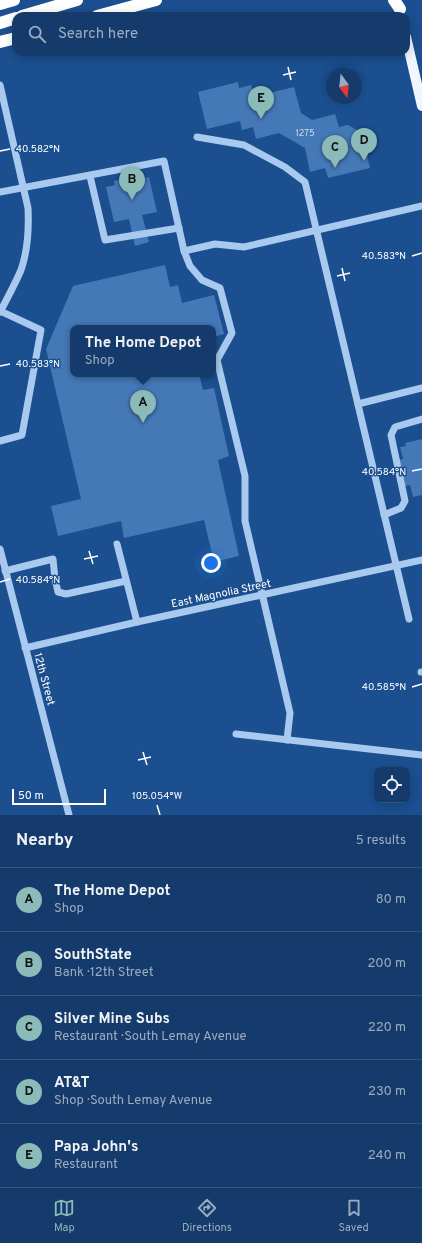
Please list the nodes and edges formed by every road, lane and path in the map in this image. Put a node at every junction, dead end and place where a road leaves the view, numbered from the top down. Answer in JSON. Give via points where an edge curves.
{"nodes":[{"id":1,"x":14,"y":0,"type":"edge"},
{"id":2,"x":77,"y":0,"type":"edge"},
{"id":3,"x":156,"y":0,"type":"edge"},
{"id":4,"x":0,"y":4,"type":"edge"},
{"id":5,"x":36,"y":12,"type":"edge"},
{"id":6,"x":112,"y":12,"type":"edge"},
{"id":7,"x":12,"y":19,"type":"edge"},
{"id":8,"x":0,"y":23,"type":"edge"},
{"id":9,"x":12,"y":39,"type":"edge"},
{"id":10,"x":0,"y":42,"type":"edge"},
{"id":11,"x":410,"y":54,"type":"edge"},
{"id":12,"x":0,"y":85,"type":"edge"},
{"id":13,"x":422,"y":106,"type":"edge"},
{"id":14,"x":197,"y":137,"type":"dead end"},
{"id":15,"x":90,"y":176,"type":"junction"},
{"id":16,"x":23,"y":187,"type":"junction"},
{"id":17,"x":0,"y":192,"type":"edge"},
{"id":18,"x":422,"y":206,"type":"edge"},
{"id":19,"x":179,"y":228,"type":"junction"},
{"id":20,"x":316,"y":230,"type":"junction"},
{"id":21,"x":184,"y":250,"type":"junction"},
{"id":22,"x":0,"y":312,"type":"edge"},
{"id":23,"x":422,"y":388,"type":"edge"},
{"id":24,"x":358,"y":404,"type":"junction"},
{"id":25,"x":422,"y":419,"type":"edge"},
{"id":26,"x":0,"y":440,"type":"edge"},
{"id":27,"x":384,"y":515,"type":"junction"},
{"id":28,"x":117,"y":544,"type":"dead end"},
{"id":29,"x":0,"y":549,"type":"edge"},
{"id":30,"x":422,"y":560,"type":"edge"},
{"id":31,"x":396,"y":566,"type":"junction"},
{"id":32,"x":5,"y":571,"type":"junction"},
{"id":33,"x":126,"y":581,"type":"junction"},
{"id":34,"x":262,"y":596,"type":"junction"},
{"id":35,"x":408,"y":619,"type":"dead end"},
{"id":36,"x":137,"y":622,"type":"junction"},
{"id":37,"x":26,"y":648,"type":"junction"},
{"id":38,"x":236,"y":734,"type":"dead end"},
{"id":39,"x":287,"y":740,"type":"junction"},
{"id":40,"x":422,"y":756,"type":"edge"},
{"id":41,"x":69,"y":815,"type":"edge"}],
"edges":[{"from":1,"to":4,"type":"highway"},
{"from":2,"to":5,"type":"highway"},
{"from":3,"to":6,"type":"highway"},
{"from":7,"to":8,"type":"highway"},
{"from":9,"to":10,"type":"highway"},
{"from":11,"to":13,"type":"main road"},
{"from":12,"to":16,"type":"street"},
{"from":14,"to":20,"type":"street","via":[[244,145],[285,167],[305,182]]},
{"from":15,"to":16,"type":"street"},
{"from":15,"to":19,"type":"street","via":[[105,240]]},
{"from":15,"to":19,"type":"street","via":[[164,162]]},
{"from":16,"to":17,"type":"street"},
{"from":16,"to":22,"type":"street","via":[[28,208],[27,244],[21,270]]},
{"from":18,"to":20,"type":"street"},
{"from":19,"to":21,"type":"street"},
{"from":20,"to":21,"type":"street","via":[[244,247],[215,244]]},
{"from":20,"to":24,"type":"street"},
{"from":21,"to":34,"type":"street","via":[[190,266],[202,280],[220,288],[232,333],[217,360],[244,476],[245,521]]},
{"from":22,"to":26,"type":"street","via":[[40,330],[22,435]]},
{"from":23,"to":24,"type":"street"},
{"from":24,"to":27,"type":"street"},
{"from":25,"to":27,"type":"street","via":[[395,427],[391,435],[405,501],[401,508]]},
{"from":27,"to":31,"type":"street"},
{"from":28,"to":33,"type":"street"},
{"from":29,"to":32,"type":"street","name":"12th Street"},
{"from":30,"to":31,"type":"street","name":"East Magnolia Street"},
{"from":31,"to":34,"type":"street","name":"East Magnolia Street"},
{"from":31,"to":35,"type":"street"},
{"from":32,"to":33,"type":"street","via":[[52,559],[58,592],[66,594]]},
{"from":32,"to":37,"type":"street","name":"12th Street"},
{"from":33,"to":36,"type":"street"},
{"from":34,"to":36,"type":"street","name":"East Magnolia Street"},
{"from":34,"to":39,"type":"street","via":[[290,713]]},
{"from":36,"to":37,"type":"street","name":"East Magnolia Street"},
{"from":37,"to":41,"type":"street","name":"12th Street"},
{"from":38,"to":39,"type":"street"},
{"from":39,"to":40,"type":"street"}]}
